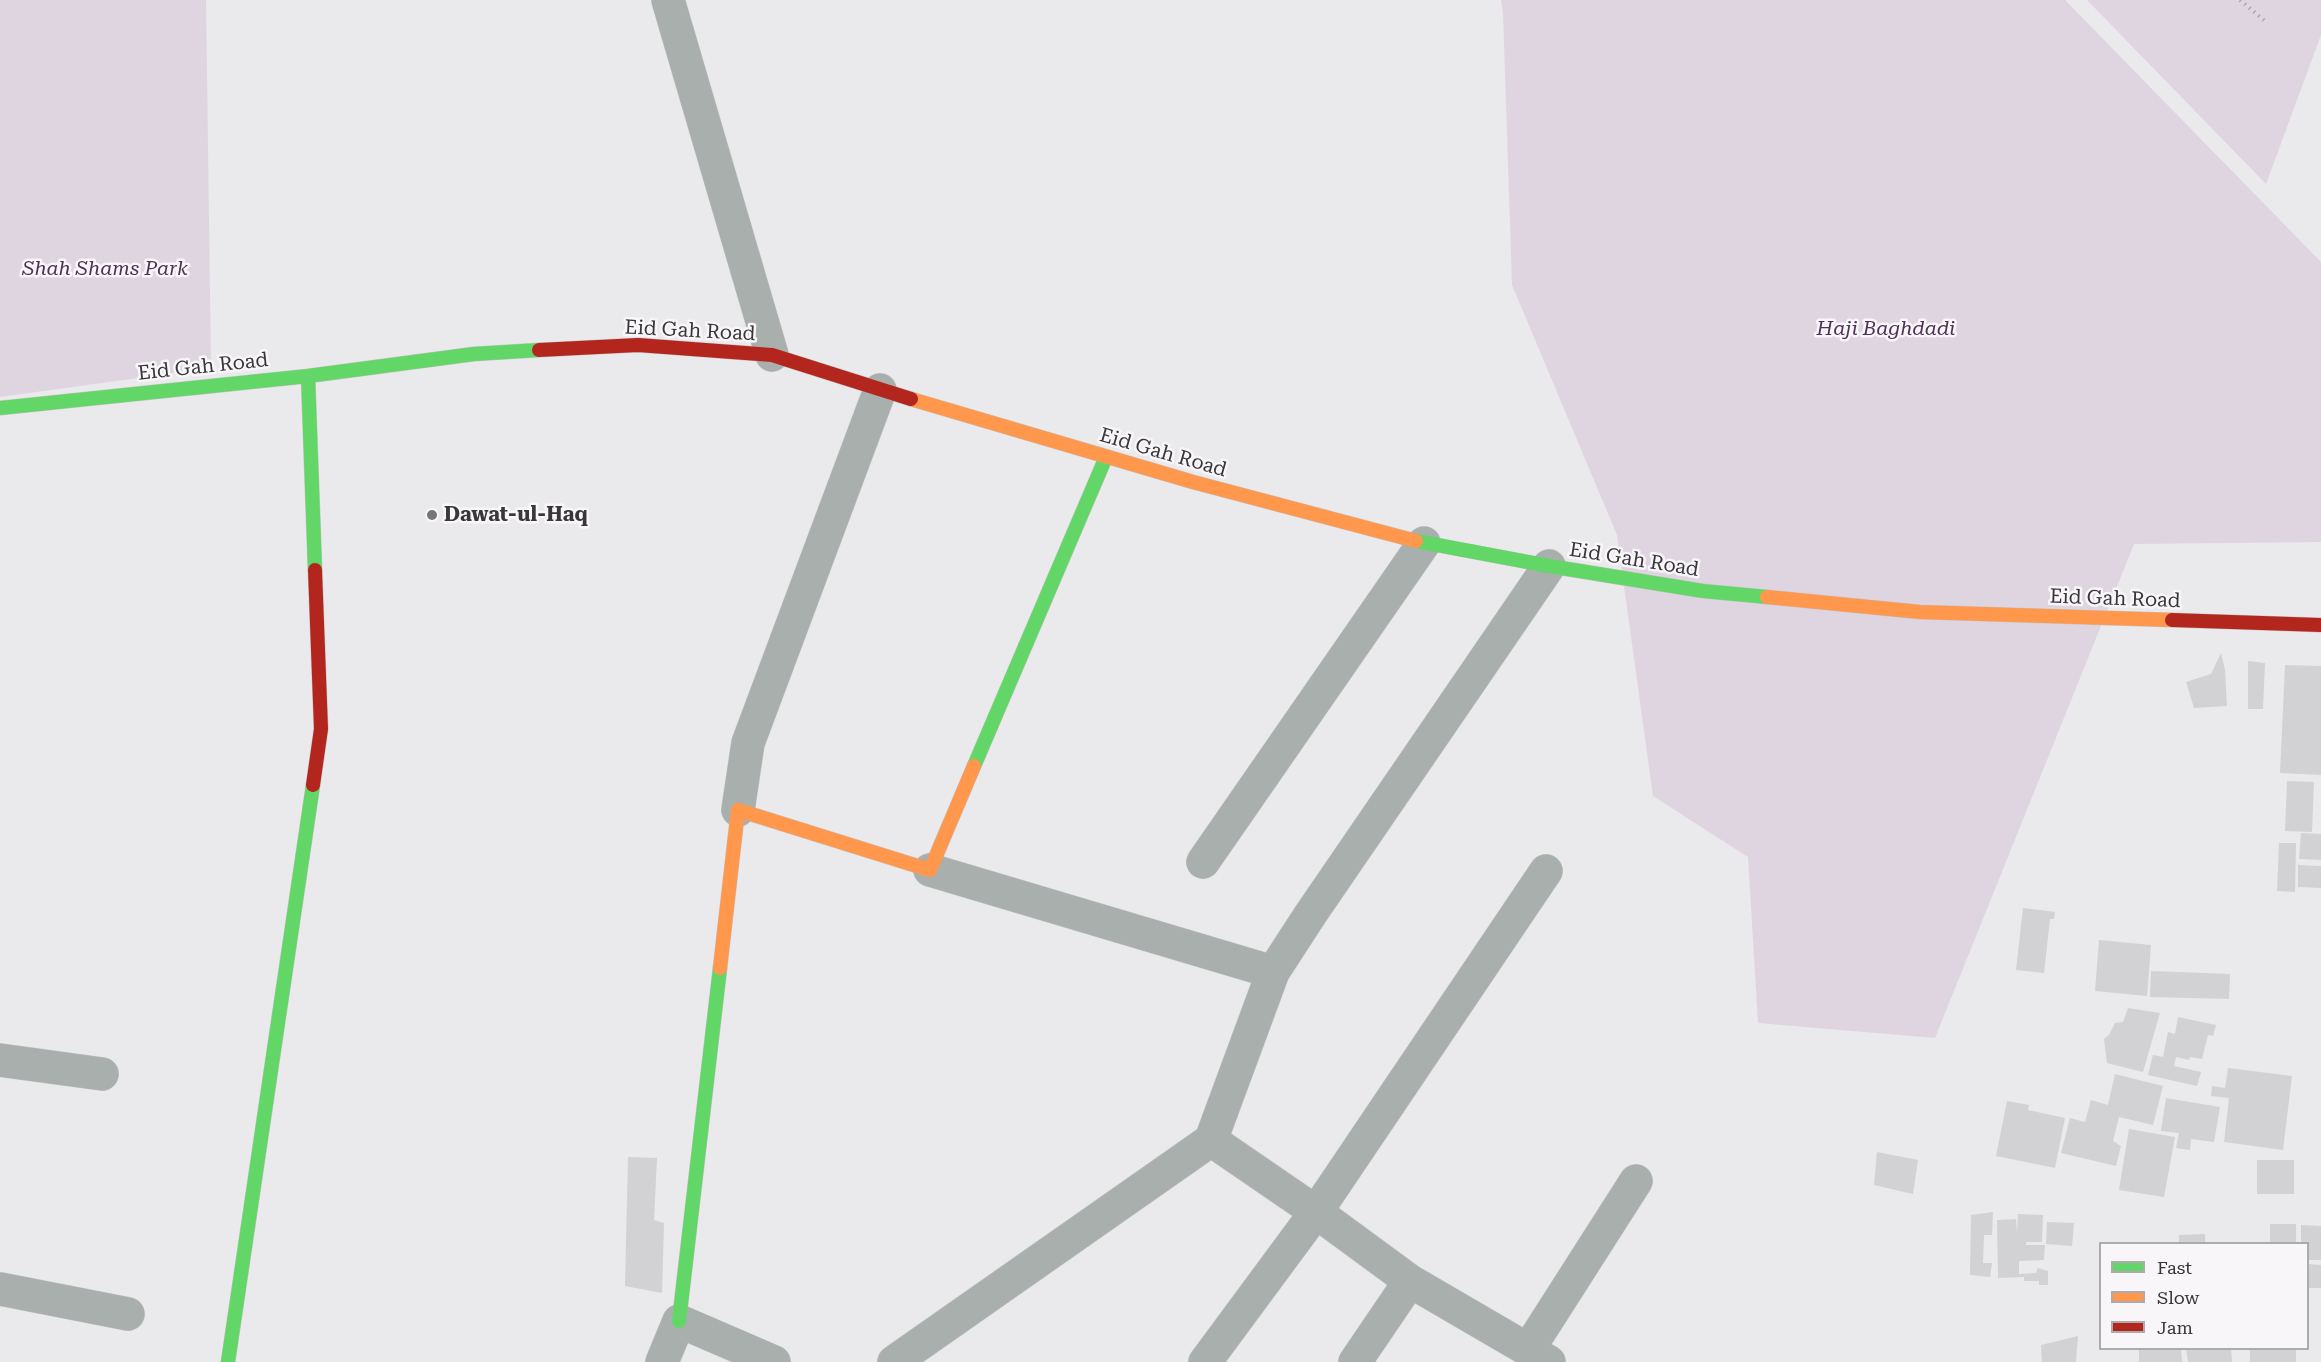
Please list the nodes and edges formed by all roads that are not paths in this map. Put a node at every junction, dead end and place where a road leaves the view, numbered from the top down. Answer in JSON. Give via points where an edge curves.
{"nodes":[{"id":1,"x":668,"y":0,"type":"edge"},
{"id":2,"x":772,"y":356,"type":"junction"},
{"id":3,"x":308,"y":376,"type":"junction"},
{"id":4,"x":880,"y":390,"type":"junction"},
{"id":5,"x":0,"y":408,"type":"edge"},
{"id":6,"x":1106,"y":457,"type":"junction"},
{"id":7,"x":1424,"y":543,"type":"junction"},
{"id":8,"x":1549,"y":567,"type":"junction"},
{"id":9,"x":2321,"y":625,"type":"edge"},
{"id":10,"x":738,"y":810,"type":"junction"},
{"id":11,"x":1203,"y":862,"type":"dead end"},
{"id":12,"x":930,"y":870,"type":"junction"},
{"id":13,"x":1546,"y":872,"type":"dead end"},
{"id":14,"x":1273,"y":972,"type":"junction"},
{"id":15,"x":0,"y":1060,"type":"edge"},
{"id":16,"x":102,"y":1074,"type":"dead end"},
{"id":17,"x":1211,"y":1140,"type":"junction"},
{"id":18,"x":1636,"y":1181,"type":"dead end"},
{"id":19,"x":1316,"y":1212,"type":"junction"},
{"id":20,"x":1410,"y":1281,"type":"junction"},
{"id":21,"x":0,"y":1289,"type":"edge"},
{"id":22,"x":128,"y":1314,"type":"dead end"},
{"id":23,"x":679,"y":1321,"type":"junction"},
{"id":24,"x":1539,"y":1356,"type":"edge"},
{"id":25,"x":228,"y":1362,"type":"edge"},
{"id":26,"x":662,"y":1362,"type":"edge"},
{"id":27,"x":774,"y":1362,"type":"edge"},
{"id":28,"x":894,"y":1362,"type":"edge"},
{"id":29,"x":1204,"y":1362,"type":"edge"},
{"id":30,"x":1355,"y":1362,"type":"edge"}],
"edges":[{"from":1,"to":2,"type":"street"},
{"from":2,"to":3,"type":"main road","name":"Eid Gah Road","via":[[638,345],[474,354]]},
{"from":2,"to":4,"type":"main road","name":"Eid Gah Road"},
{"from":3,"to":5,"type":"main road","name":"Eid Gah Road"},
{"from":3,"to":25,"type":"main road","via":[[321,729]]},
{"from":4,"to":6,"type":"main road","name":"Eid Gah Road"},
{"from":4,"to":10,"type":"street","via":[[748,743]]},
{"from":6,"to":7,"type":"main road","name":"Eid Gah Road"},
{"from":6,"to":12,"type":"main road"},
{"from":7,"to":8,"type":"main road","name":"Eid Gah Road"},
{"from":7,"to":11,"type":"street"},
{"from":8,"to":9,"type":"main road","name":"Eid Gah Road","via":[[1704,591],[1920,612]]},
{"from":8,"to":14,"type":"street"},
{"from":10,"to":12,"type":"main road"},
{"from":10,"to":23,"type":"main road"},
{"from":12,"to":14,"type":"street"},
{"from":13,"to":19,"type":"street"},
{"from":14,"to":17,"type":"street"},
{"from":15,"to":16,"type":"street"},
{"from":17,"to":19,"type":"street"},
{"from":17,"to":28,"type":"street"},
{"from":18,"to":24,"type":"street"},
{"from":19,"to":20,"type":"street"},
{"from":19,"to":29,"type":"street"},
{"from":20,"to":24,"type":"street"},
{"from":20,"to":30,"type":"street"},
{"from":21,"to":22,"type":"street"},
{"from":23,"to":26,"type":"street"},
{"from":23,"to":27,"type":"street"}]}
